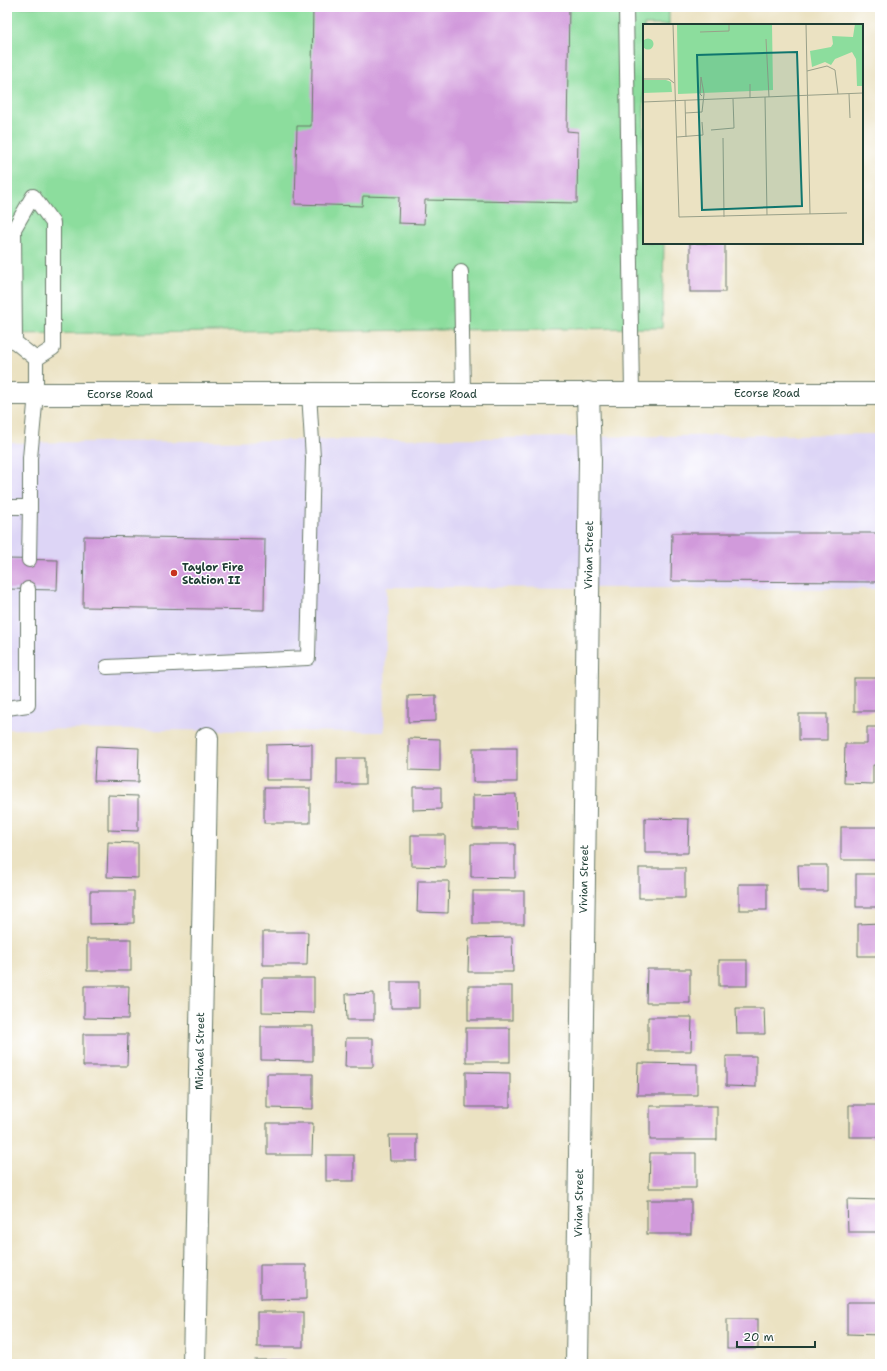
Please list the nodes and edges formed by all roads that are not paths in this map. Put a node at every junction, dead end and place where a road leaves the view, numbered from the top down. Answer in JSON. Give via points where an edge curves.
{"nodes":[{"id":1,"x":626,"y":7,"type":"edge"},
{"id":2,"x":461,"y":272,"type":"dead end"},
{"id":3,"x":36,"y":359,"type":"junction"},
{"id":4,"x":309,"y":393,"type":"junction"},
{"id":5,"x":588,"y":393,"type":"junction"},
{"id":6,"x":632,"y":393,"type":"junction"},
{"id":7,"x":7,"y":394,"type":"edge"},
{"id":8,"x":36,"y":394,"type":"junction"},
{"id":9,"x":463,"y":394,"type":"junction"},
{"id":10,"x":880,"y":394,"type":"edge"},
{"id":11,"x":7,"y":507,"type":"edge"},
{"id":12,"x":30,"y":507,"type":"junction"},
{"id":13,"x":29,"y":560,"type":"dead end"},
{"id":14,"x":28,"y":589,"type":"dead end"},
{"id":15,"x":108,"y":667,"type":"dead end"},
{"id":16,"x":7,"y":708,"type":"edge"},
{"id":17,"x":207,"y":738,"type":"dead end"},
{"id":18,"x":194,"y":1364,"type":"edge"},
{"id":19,"x":577,"y":1364,"type":"edge"}],
"edges":[{"from":1,"to":6,"type":"lane"},
{"from":2,"to":9,"type":"lane"},
{"from":3,"to":3,"type":"lane","via":[[53,348],[53,223],[33,196],[14,229],[15,342]]},
{"from":3,"to":8,"type":"lane"},
{"from":4,"to":8,"type":"street","name":"Ecorse Road"},
{"from":4,"to":9,"type":"street","name":"Ecorse Road"},
{"from":4,"to":15,"type":"lane","via":[[313,458],[308,658]]},
{"from":5,"to":6,"type":"street","name":"Ecorse Road"},
{"from":5,"to":9,"type":"street","name":"Ecorse Road"},
{"from":5,"to":19,"type":"street","name":"Vivian Street","via":[[590,460]]},
{"from":6,"to":10,"type":"street","name":"Ecorse Road"},
{"from":7,"to":8,"type":"street","name":"Ecorse Road"},
{"from":8,"to":12,"type":"lane","via":[[30,458]]},
{"from":11,"to":12,"type":"lane"},
{"from":12,"to":13,"type":"lane"},
{"from":14,"to":16,"type":"lane","via":[[28,705]]},
{"from":17,"to":18,"type":"street","name":"Michael Street"}]}
